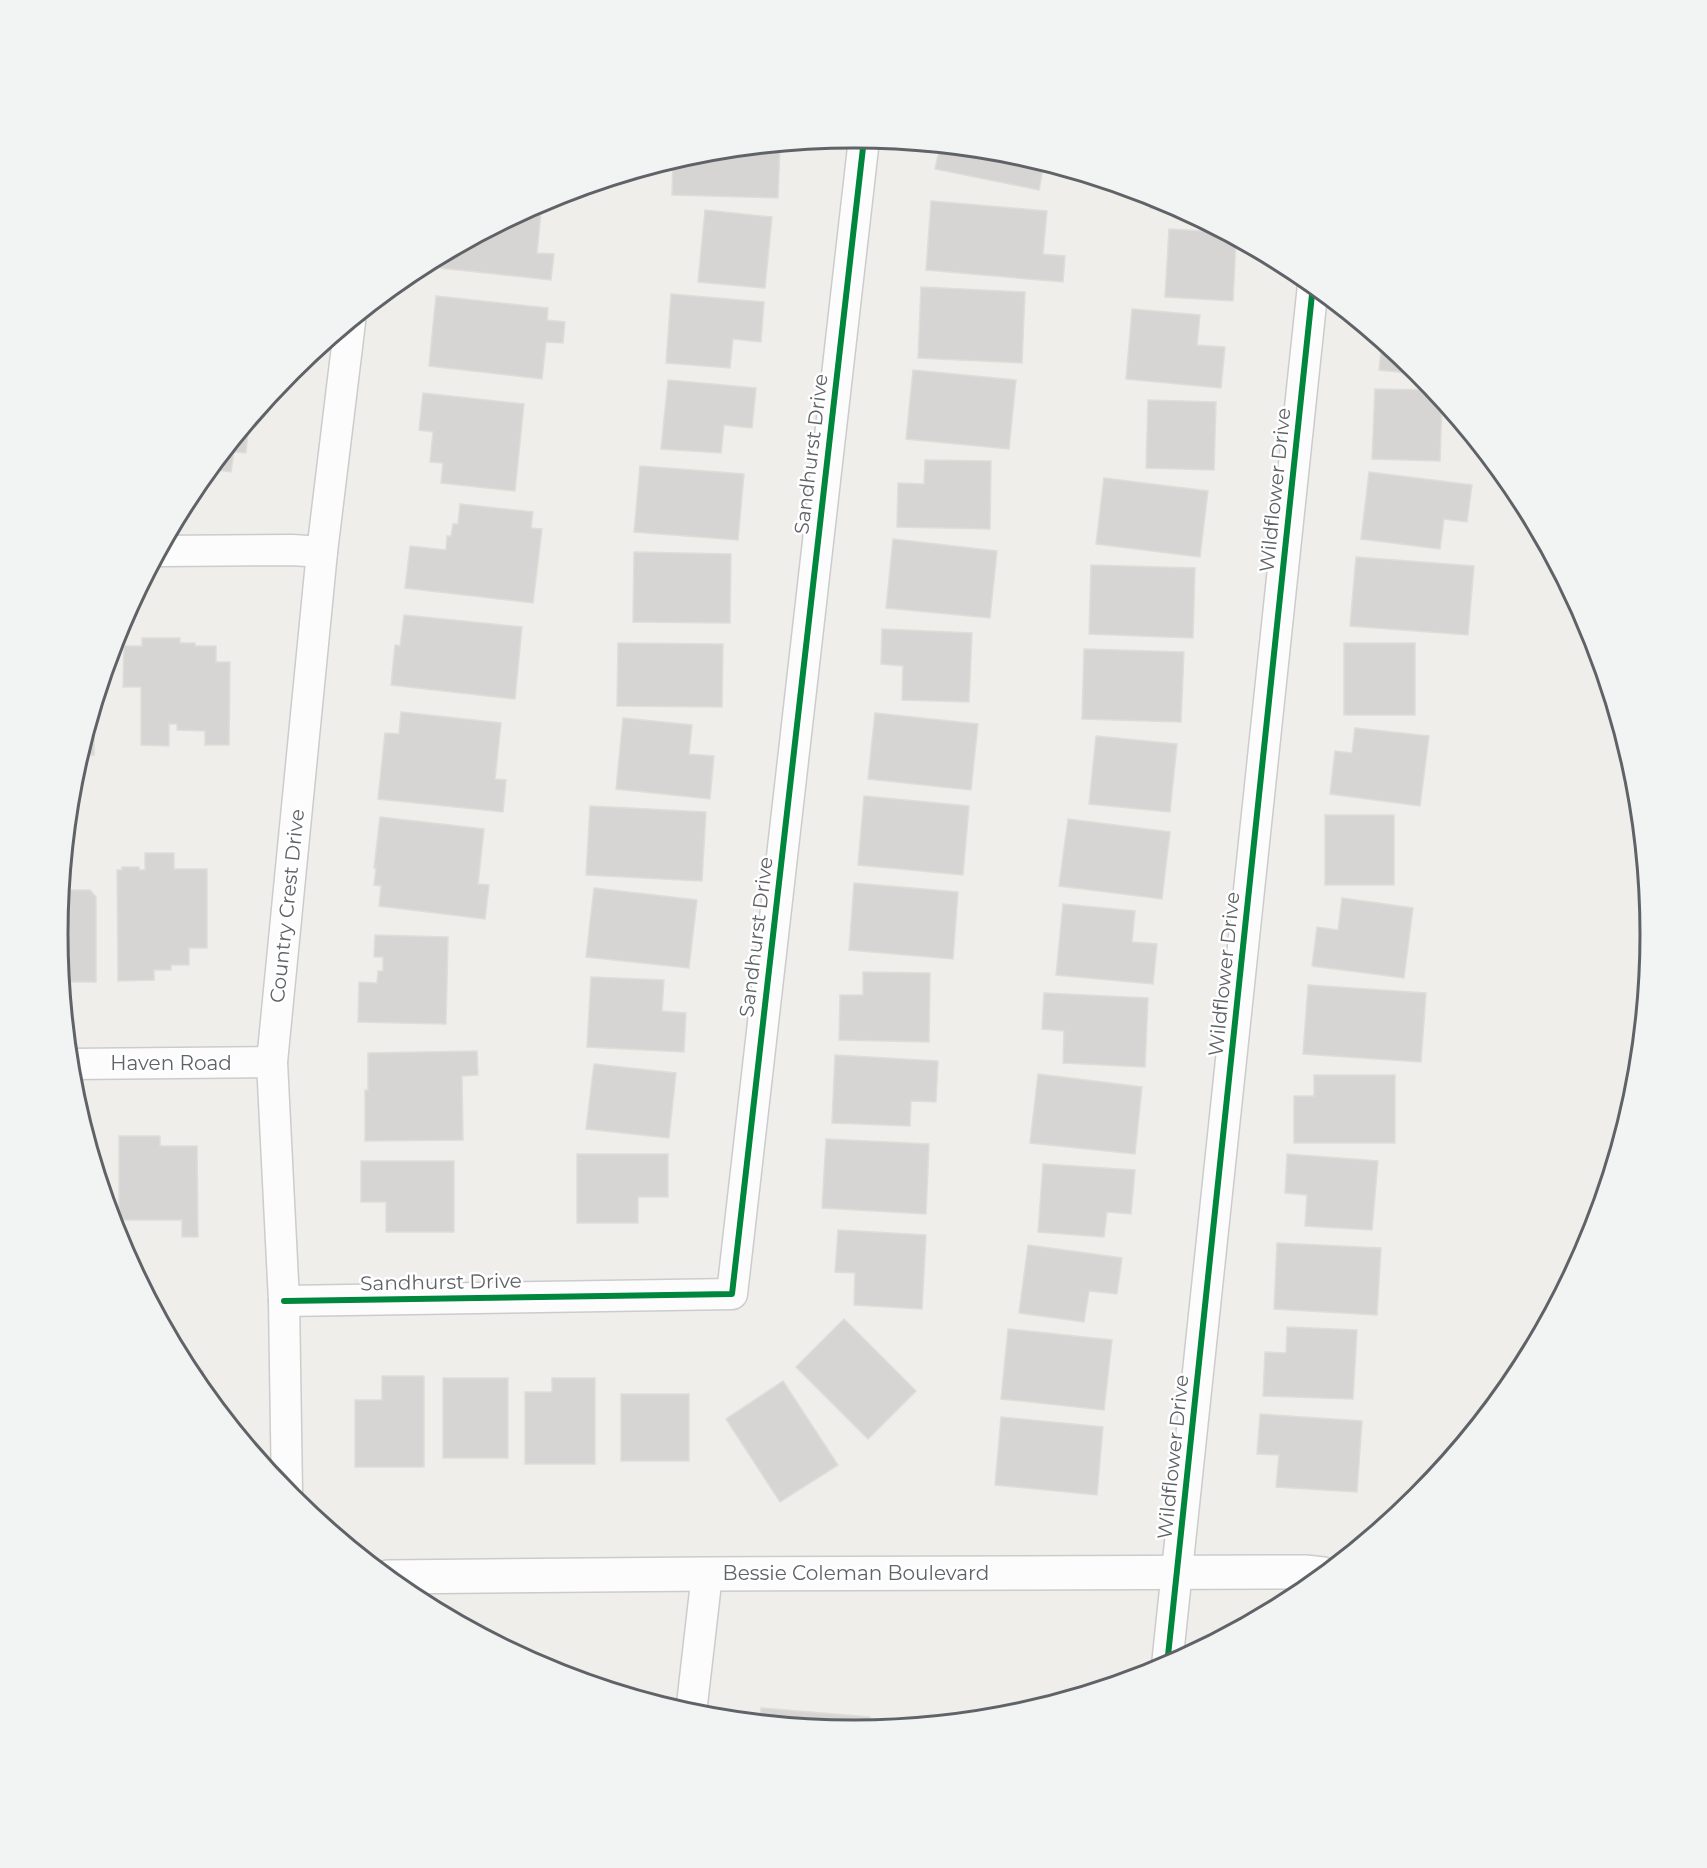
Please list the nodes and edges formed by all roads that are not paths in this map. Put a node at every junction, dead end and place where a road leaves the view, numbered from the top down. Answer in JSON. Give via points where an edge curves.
{"nodes":[{"id":1,"x":863,"y":148,"type":"edge"},
{"id":2,"x":1312,"y":296,"type":"edge"},
{"id":3,"x":349,"y":332,"type":"edge"},
{"id":4,"x":168,"y":551,"type":"edge"},
{"id":5,"x":322,"y":552,"type":"junction"},
{"id":6,"x":272,"y":1062,"type":"junction"},
{"id":7,"x":79,"y":1064,"type":"edge"},
{"id":8,"x":284,"y":1301,"type":"junction"},
{"id":9,"x":286,"y":1477,"type":"edge"},
{"id":10,"x":1178,"y":1573,"type":"junction"},
{"id":11,"x":707,"y":1574,"type":"junction"},
{"id":12,"x":1310,"y":1574,"type":"edge"},
{"id":13,"x":401,"y":1577,"type":"edge"},
{"id":14,"x":1168,"y":1654,"type":"edge"},
{"id":15,"x":692,"y":1703,"type":"edge"}],
"edges":[{"from":1,"to":8,"type":"street","name":"Sandhurst Drive","via":[[732,1294]]},
{"from":2,"to":10,"type":"street","name":"Wildflower Drive"},
{"from":3,"to":5,"type":"street","name":"Country Crest Drive"},
{"from":4,"to":5,"type":"street"},
{"from":5,"to":6,"type":"street","name":"Country Crest Drive"},
{"from":6,"to":7,"type":"street","name":"Haven Road"},
{"from":6,"to":8,"type":"street","name":"Country Crest Drive"},
{"from":8,"to":9,"type":"street","name":"Country Crest Drive"},
{"from":10,"to":11,"type":"street","name":"Bessie Coleman Boulevard"},
{"from":10,"to":12,"type":"street","name":"Bessie Coleman Boulevard"},
{"from":10,"to":14,"type":"street","name":"Wildflower Drive"},
{"from":11,"to":13,"type":"street","name":"Bessie Coleman Boulevard"},
{"from":11,"to":15,"type":"street"}]}
